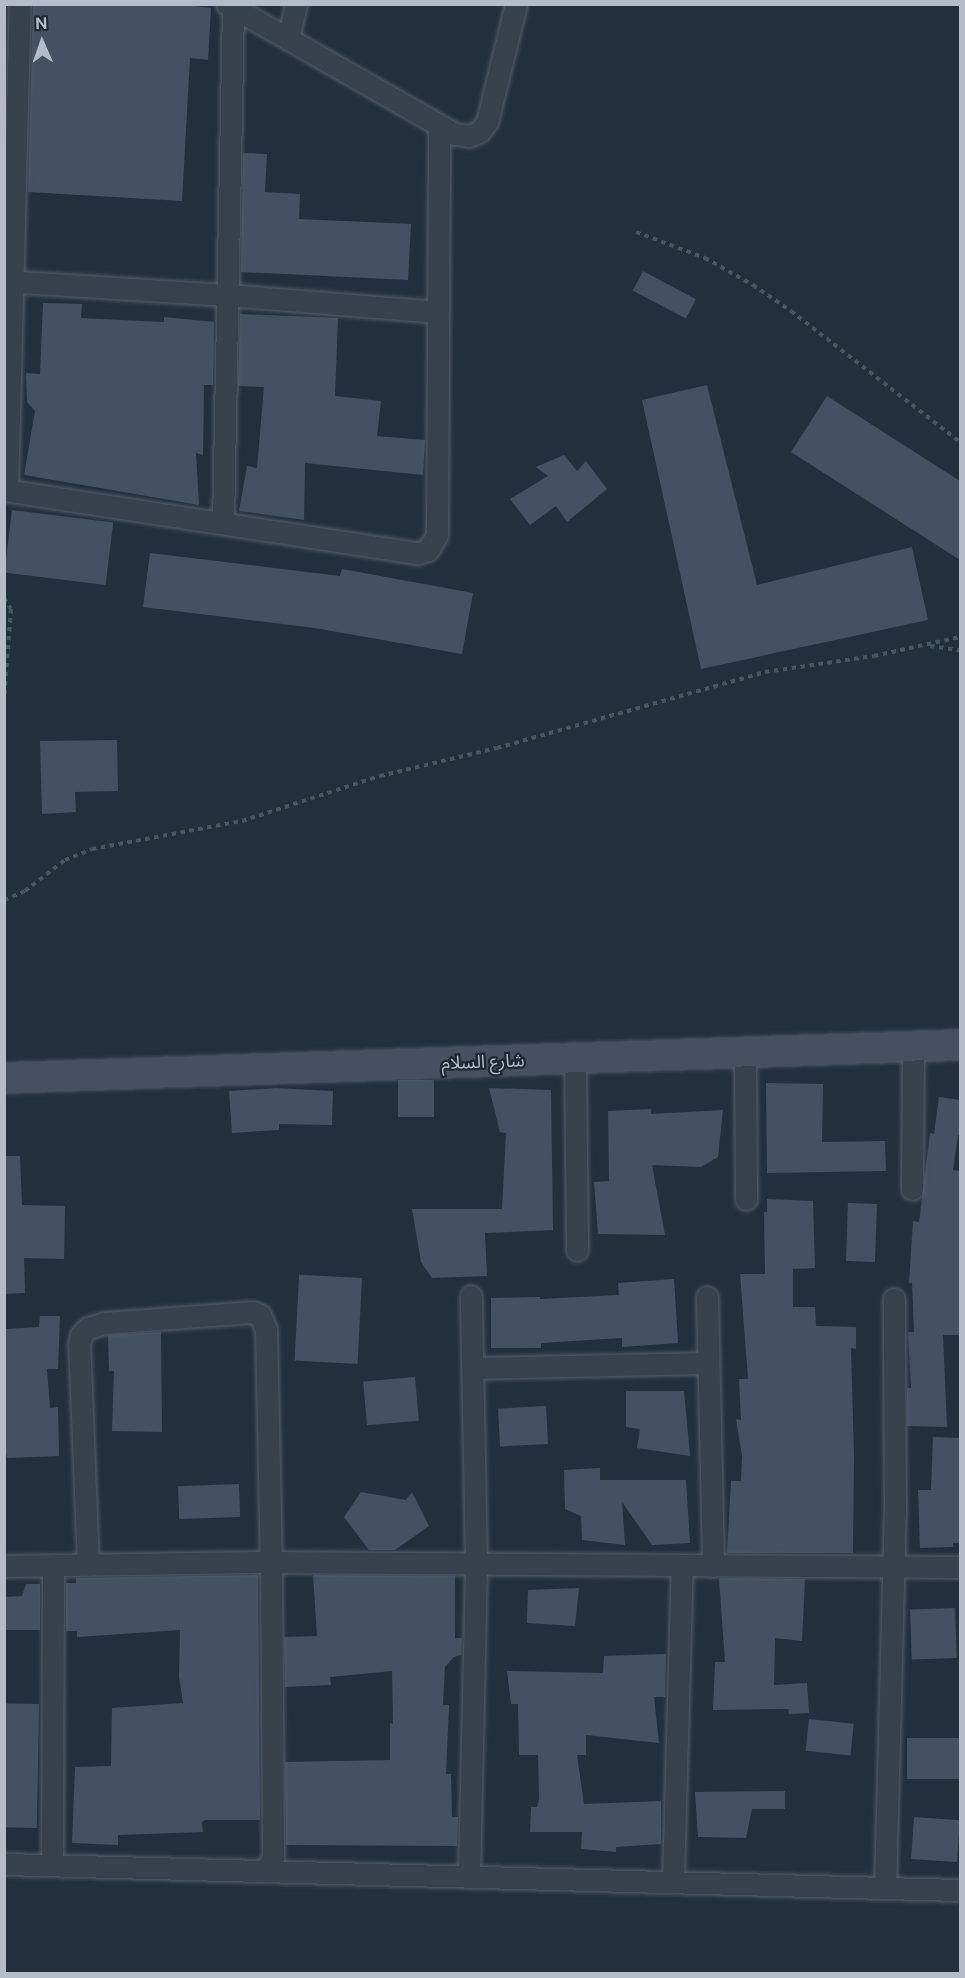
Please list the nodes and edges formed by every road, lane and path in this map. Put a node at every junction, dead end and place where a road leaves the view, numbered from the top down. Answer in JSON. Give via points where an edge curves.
{"nodes":[{"id":1,"x":20,"y":4,"type":"edge"},
{"id":2,"x":296,"y":4,"type":"edge"},
{"id":3,"x":516,"y":4,"type":"edge"},
{"id":4,"x":230,"y":6,"type":"edge"},
{"id":5,"x":288,"y":39,"type":"junction"},
{"id":6,"x":439,"y":125,"type":"junction"},
{"id":7,"x":636,"y":232,"type":"dead end"},
{"id":8,"x":9,"y":281,"type":"edge"},
{"id":9,"x":227,"y":295,"type":"junction"},
{"id":10,"x":438,"y":312,"type":"junction"},
{"id":11,"x":960,"y":442,"type":"edge"},
{"id":12,"x":6,"y":490,"type":"edge"},
{"id":13,"x":223,"y":523,"type":"junction"},
{"id":14,"x":4,"y":598,"type":"edge"},
{"id":15,"x":960,"y":638,"type":"edge"},
{"id":16,"x":926,"y":646,"type":"junction"},
{"id":17,"x":960,"y":650,"type":"edge"},
{"id":18,"x":4,"y":699,"type":"edge"},
{"id":19,"x":4,"y":900,"type":"edge"},
{"id":20,"x":960,"y":1045,"type":"edge"},
{"id":21,"x":913,"y":1047,"type":"junction"},
{"id":22,"x":745,"y":1052,"type":"junction"},
{"id":23,"x":575,"y":1058,"type":"junction"},
{"id":24,"x":4,"y":1078,"type":"edge"},
{"id":25,"x":912,"y":1189,"type":"dead end"},
{"id":26,"x":746,"y":1199,"type":"dead end"},
{"id":27,"x":577,"y":1250,"type":"dead end"},
{"id":28,"x":471,"y":1296,"type":"dead end"},
{"id":29,"x":707,"y":1297,"type":"dead end"},
{"id":30,"x":894,"y":1299,"type":"dead end"},
{"id":31,"x":708,"y":1363,"type":"junction"},
{"id":32,"x":473,"y":1368,"type":"junction"},
{"id":33,"x":271,"y":1562,"type":"junction"},
{"id":34,"x":476,"y":1564,"type":"junction"},
{"id":35,"x":53,"y":1565,"type":"junction"},
{"id":36,"x":88,"y":1565,"type":"junction"},
{"id":37,"x":4,"y":1566,"type":"edge"},
{"id":38,"x":682,"y":1566,"type":"junction"},
{"id":39,"x":713,"y":1566,"type":"junction"},
{"id":40,"x":893,"y":1567,"type":"junction"},
{"id":41,"x":960,"y":1568,"type":"edge"},
{"id":42,"x":4,"y":1864,"type":"edge"},
{"id":43,"x":52,"y":1865,"type":"junction"},
{"id":44,"x":266,"y":1871,"type":"junction"},
{"id":45,"x":469,"y":1875,"type":"junction"},
{"id":46,"x":673,"y":1881,"type":"junction"},
{"id":47,"x":885,"y":1888,"type":"junction"},
{"id":48,"x":960,"y":1890,"type":"edge"}],
"edges":[{"from":1,"to":8,"type":"street"},
{"from":2,"to":5,"type":"street"},
{"from":3,"to":6,"type":"street","via":[[487,122],[469,136]]},
{"from":4,"to":5,"type":"street"},
{"from":4,"to":9,"type":"street"},
{"from":5,"to":6,"type":"street"},
{"from":6,"to":10,"type":"street"},
{"from":7,"to":11,"type":"path","via":[[705,258],[753,285]]},
{"from":8,"to":9,"type":"street"},
{"from":8,"to":12,"type":"street"},
{"from":9,"to":10,"type":"street"},
{"from":9,"to":13,"type":"street"},
{"from":10,"to":13,"type":"street","via":[[437,536],[433,546],[418,553]]},
{"from":12,"to":13,"type":"street"},
{"from":14,"to":18,"type":"path","via":[[11,609]]},
{"from":15,"to":16,"type":"path"},
{"from":16,"to":17,"type":"path"},
{"from":16,"to":19,"type":"path","via":[[755,674],[497,748],[380,776],[242,821],[92,849],[64,860],[25,891]]},
{"from":20,"to":21,"type":"main road","name":"شارع السلام"},
{"from":21,"to":22,"type":"main road","name":"شارع السلام"},
{"from":21,"to":25,"type":"street"},
{"from":22,"to":23,"type":"main road","name":"شارع السلام"},
{"from":22,"to":26,"type":"street"},
{"from":23,"to":24,"type":"main road","name":"شارع السلام"},
{"from":23,"to":27,"type":"street"},
{"from":28,"to":32,"type":"street"},
{"from":29,"to":31,"type":"street"},
{"from":30,"to":40,"type":"street"},
{"from":31,"to":32,"type":"street"},
{"from":31,"to":39,"type":"street"},
{"from":32,"to":34,"type":"street"},
{"from":33,"to":34,"type":"street"},
{"from":33,"to":36,"type":"street"},
{"from":33,"to":36,"type":"street","via":[[266,1329],[260,1316],[253,1312],[104,1323],[81,1335]]},
{"from":33,"to":44,"type":"street","via":[[273,1857]]},
{"from":34,"to":38,"type":"street"},
{"from":34,"to":45,"type":"street"},
{"from":35,"to":36,"type":"street"},
{"from":35,"to":37,"type":"street"},
{"from":35,"to":43,"type":"street"},
{"from":38,"to":39,"type":"street"},
{"from":38,"to":46,"type":"street"},
{"from":39,"to":40,"type":"street"},
{"from":40,"to":41,"type":"street"},
{"from":40,"to":47,"type":"street"},
{"from":42,"to":43,"type":"street"},
{"from":43,"to":44,"type":"street"},
{"from":44,"to":45,"type":"street"},
{"from":45,"to":46,"type":"street"},
{"from":46,"to":47,"type":"street"},
{"from":47,"to":48,"type":"street"}]}
